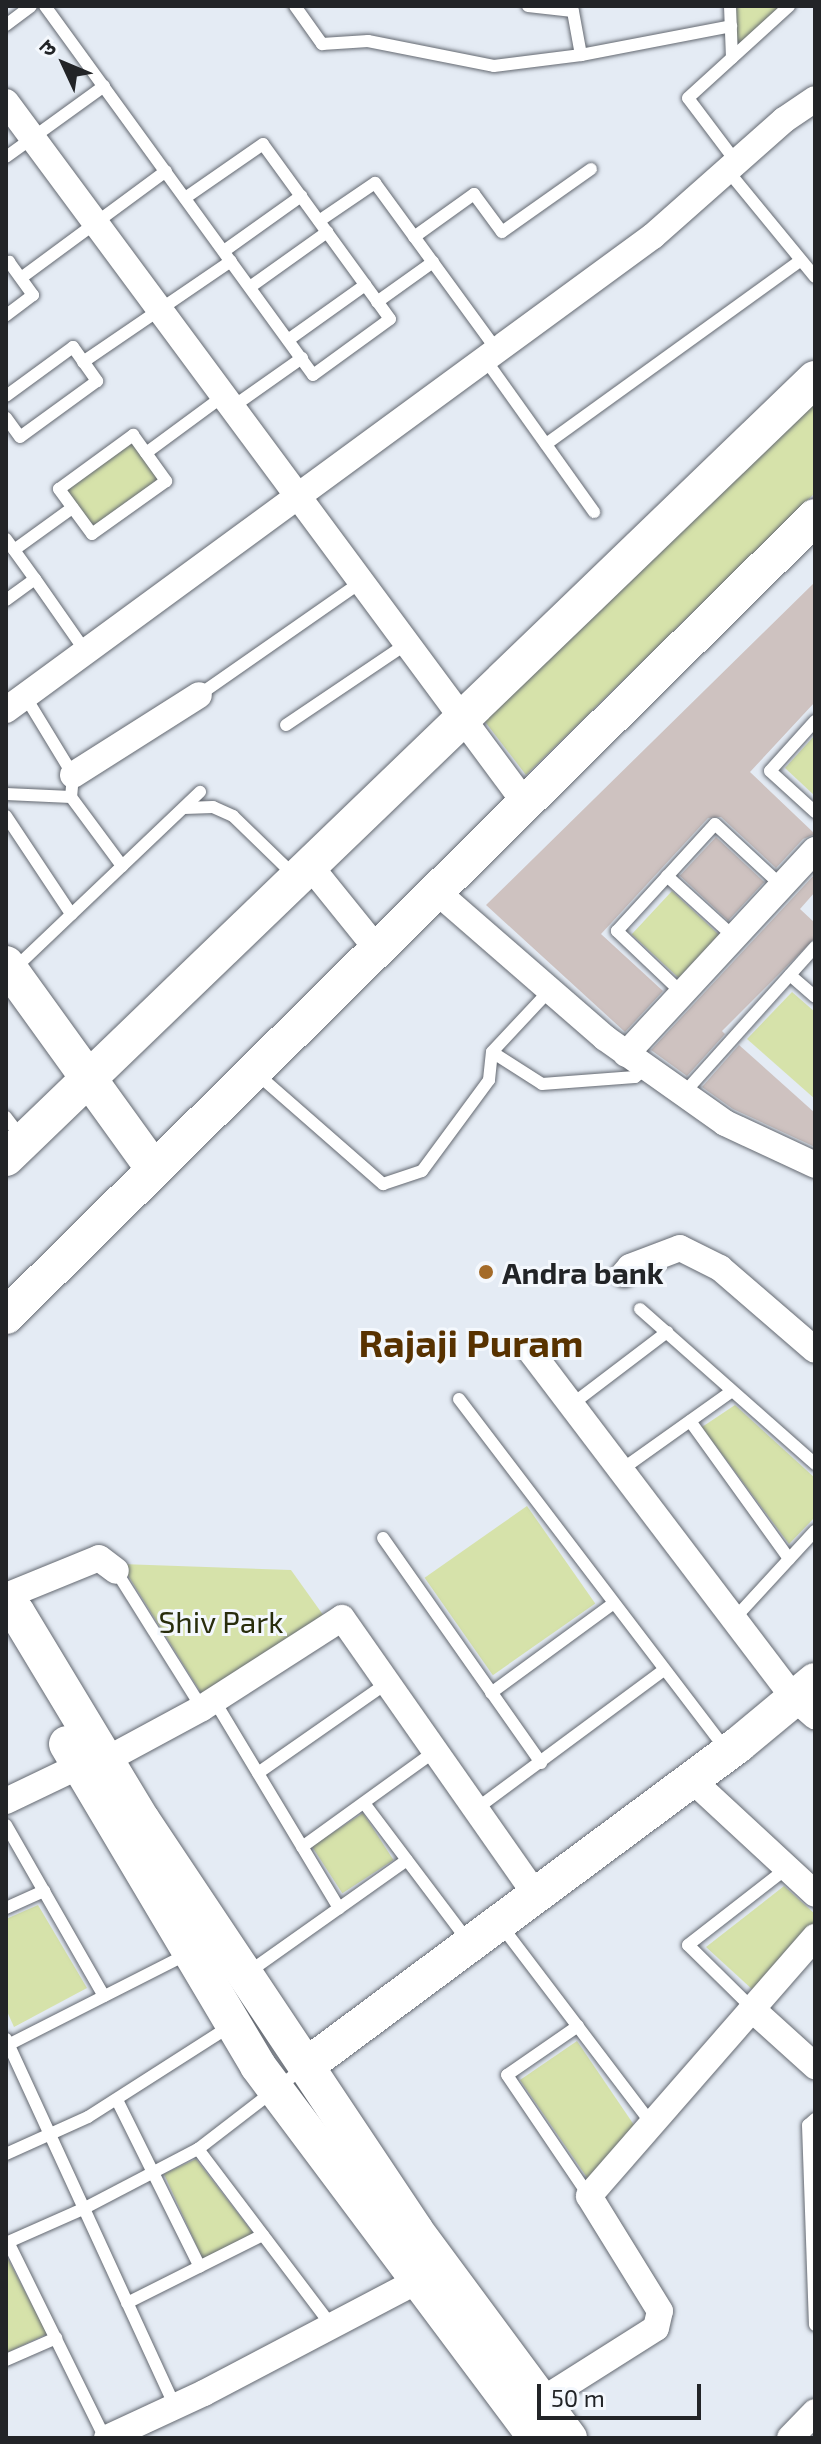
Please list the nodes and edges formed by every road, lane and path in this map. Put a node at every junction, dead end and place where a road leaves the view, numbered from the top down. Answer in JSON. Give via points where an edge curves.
{"nodes":[{"id":1,"x":31,"y":6,"type":"edge"},
{"id":2,"x":45,"y":6,"type":"edge"},
{"id":3,"x":295,"y":6,"type":"edge"},
{"id":4,"x":528,"y":6,"type":"edge"},
{"id":5,"x":730,"y":6,"type":"edge"},
{"id":6,"x":789,"y":6,"type":"edge"},
{"id":7,"x":572,"y":8,"type":"edge"},
{"id":8,"x":6,"y":25,"type":"edge"},
{"id":9,"x":731,"y":26,"type":"junction"},
{"id":10,"x":581,"y":55,"type":"junction"},
{"id":11,"x":732,"y":58,"type":"junction"},
{"id":12,"x":104,"y":86,"type":"junction"},
{"id":13,"x":815,"y":99,"type":"edge"},
{"id":14,"x":6,"y":102,"type":"edge"},
{"id":15,"x":32,"y":138,"type":"junction"},
{"id":16,"x":6,"y":157,"type":"edge"},
{"id":17,"x":732,"y":167,"type":"junction"},
{"id":18,"x":591,"y":169,"type":"dead end"},
{"id":19,"x":166,"y":171,"type":"junction"},
{"id":20,"x":301,"y":196,"type":"junction"},
{"id":21,"x":185,"y":198,"type":"junction"},
{"id":22,"x":319,"y":221,"type":"junction"},
{"id":23,"x":94,"y":222,"type":"junction"},
{"id":24,"x":327,"y":232,"type":"junction"},
{"id":25,"x":414,"y":237,"type":"junction"},
{"id":26,"x":227,"y":256,"type":"junction"},
{"id":27,"x":801,"y":260,"type":"junction"},
{"id":28,"x":433,"y":262,"type":"junction"},
{"id":29,"x":6,"y":264,"type":"edge"},
{"id":30,"x":815,"y":277,"type":"edge"},
{"id":31,"x":21,"y":278,"type":"junction"},
{"id":32,"x":365,"y":285,"type":"junction"},
{"id":33,"x":250,"y":287,"type":"junction"},
{"id":34,"x":377,"y":302,"type":"junction"},
{"id":35,"x":158,"y":310,"type":"junction"},
{"id":36,"x":6,"y":315,"type":"edge"},
{"id":37,"x":288,"y":340,"type":"junction"},
{"id":38,"x":491,"y":355,"type":"junction"},
{"id":39,"x":302,"y":358,"type":"junction"},
{"id":40,"x":83,"y":362,"type":"junction"},
{"id":41,"x":815,"y":379,"type":"edge"},
{"id":42,"x":6,"y":396,"type":"edge"},
{"id":43,"x":227,"y":402,"type":"junction"},
{"id":44,"x":7,"y":420,"type":"edge"},
{"id":45,"x":546,"y":444,"type":"junction"},
{"id":46,"x":146,"y":453,"type":"junction"},
{"id":47,"x":297,"y":497,"type":"junction"},
{"id":48,"x":72,"y":508,"type":"junction"},
{"id":49,"x":594,"y":512,"type":"dead end"},
{"id":50,"x":815,"y":517,"type":"edge"},
{"id":51,"x":10,"y":544,"type":"edge"},
{"id":52,"x":35,"y":579,"type":"junction"},
{"id":53,"x":361,"y":582,"type":"junction"},
{"id":54,"x":6,"y":600,"type":"edge"},
{"id":55,"x":406,"y":644,"type":"junction"},
{"id":56,"x":86,"y":652,"type":"junction"},
{"id":57,"x":199,"y":695,"type":"joint"},
{"id":58,"x":16,"y":703,"type":"edge"},
{"id":59,"x":462,"y":719,"type":"junction"},
{"id":60,"x":815,"y":721,"type":"edge"},
{"id":61,"x":286,"y":725,"type":"dead end"},
{"id":62,"x":72,"y":786,"type":"junction"},
{"id":63,"x":200,"y":792,"type":"dead end"},
{"id":64,"x":6,"y":794,"type":"edge"},
{"id":65,"x":525,"y":803,"type":"junction"},
{"id":66,"x":184,"y":808,"type":"junction"},
{"id":67,"x":815,"y":812,"type":"edge"},
{"id":68,"x":6,"y":816,"type":"edge"},
{"id":69,"x":815,"y":850,"type":"edge"},
{"id":70,"x":122,"y":866,"type":"junction"},
{"id":71,"x":304,"y":872,"type":"junction"},
{"id":72,"x":667,"y":876,"type":"junction"},
{"id":73,"x":782,"y":886,"type":"junction"},
{"id":74,"x":436,"y":891,"type":"junction"},
{"id":75,"x":71,"y":914,"type":"junction"},
{"id":76,"x":734,"y":937,"type":"junction"},
{"id":77,"x":815,"y":947,"type":"edge"},
{"id":78,"x":377,"y":949,"type":"junction"},
{"id":79,"x":9,"y":967,"type":"edge"},
{"id":80,"x":790,"y":975,"type":"junction"},
{"id":81,"x":549,"y":991,"type":"junction"},
{"id":82,"x":682,"y":993,"type":"junction"},
{"id":83,"x":815,"y":997,"type":"edge"},
{"id":84,"x":492,"y":1052,"type":"junction"},
{"id":85,"x":636,"y":1061,"type":"junction"},
{"id":86,"x":254,"y":1071,"type":"junction"},
{"id":87,"x":89,"y":1078,"type":"junction"},
{"id":88,"x":683,"y":1094,"type":"junction"},
{"id":89,"x":12,"y":1139,"type":"edge"},
{"id":90,"x":815,"y":1165,"type":"edge"},
{"id":91,"x":154,"y":1169,"type":"junction"},
{"id":92,"x":624,"y":1274,"type":"dead end"},
{"id":93,"x":640,"y":1309,"type":"dead end"},
{"id":94,"x":6,"y":1316,"type":"edge"},
{"id":95,"x":667,"y":1332,"type":"junction"},
{"id":96,"x":815,"y":1350,"type":"edge"},
{"id":97,"x":532,"y":1353,"type":"dead end"},
{"id":98,"x":732,"y":1391,"type":"junction"},
{"id":99,"x":459,"y":1399,"type":"dead end"},
{"id":100,"x":571,"y":1405,"type":"junction"},
{"id":101,"x":690,"y":1421,"type":"junction"},
{"id":102,"x":815,"y":1464,"type":"edge"},
{"id":103,"x":621,"y":1471,"type":"junction"},
{"id":104,"x":815,"y":1531,"type":"edge"},
{"id":105,"x":383,"y":1538,"type":"dead end"},
{"id":106,"x":789,"y":1559,"type":"junction"},
{"id":107,"x":116,"y":1571,"type":"joint"},
{"id":108,"x":6,"y":1596,"type":"edge"},
{"id":109,"x":614,"y":1603,"type":"junction"},
{"id":110,"x":6,"y":1610,"type":"edge"},
{"id":111,"x":734,"y":1619,"type":"junction"},
{"id":112,"x":6,"y":1635,"type":"edge"},
{"id":113,"x":664,"y":1670,"type":"junction"},
{"id":114,"x":387,"y":1683,"type":"junction"},
{"id":115,"x":491,"y":1693,"type":"junction"},
{"id":116,"x":808,"y":1698,"type":"edge"},
{"id":117,"x":208,"y":1704,"type":"junction"},
{"id":118,"x":435,"y":1751,"type":"junction"},
{"id":119,"x":727,"y":1753,"type":"junction"},
{"id":120,"x":92,"y":1763,"type":"junction"},
{"id":121,"x":541,"y":1763,"type":"junction"},
{"id":122,"x":258,"y":1773,"type":"junction"},
{"id":123,"x":691,"y":1779,"type":"junction"},
{"id":124,"x":6,"y":1801,"type":"edge"},
{"id":125,"x":364,"y":1803,"type":"junction"},
{"id":126,"x":476,"y":1809,"type":"junction"},
{"id":127,"x":6,"y":1825,"type":"edge"},
{"id":128,"x":302,"y":1847,"type":"junction"},
{"id":129,"x":407,"y":1860,"type":"junction"},
{"id":130,"x":787,"y":1868,"type":"junction"},
{"id":131,"x":44,"y":1891,"type":"junction"},
{"id":132,"x":535,"y":1894,"type":"junction"},
{"id":133,"x":815,"y":1894,"type":"edge"},
{"id":134,"x":6,"y":1908,"type":"edge"},
{"id":135,"x":339,"y":1908,"type":"junction"},
{"id":136,"x":498,"y":1921,"type":"junction"},
{"id":137,"x":815,"y":1937,"type":"edge"},
{"id":138,"x":469,"y":1943,"type":"junction"},
{"id":139,"x":191,"y":1952,"type":"junction"},
{"id":140,"x":245,"y":1975,"type":"junction"},
{"id":141,"x":104,"y":1996,"type":"junction"},
{"id":142,"x":753,"y":2010,"type":"junction"},
{"id":143,"x":233,"y":2025,"type":"junction"},
{"id":144,"x":578,"y":2026,"type":"junction"},
{"id":145,"x":7,"y":2043,"type":"edge"},
{"id":146,"x":306,"y":2066,"type":"junction"},
{"id":147,"x":815,"y":2066,"type":"edge"},
{"id":148,"x":275,"y":2090,"type":"junction"},
{"id":149,"x":117,"y":2100,"type":"junction"},
{"id":150,"x":815,"y":2119,"type":"edge"},
{"id":151,"x":652,"y":2124,"type":"junction"},
{"id":152,"x":49,"y":2135,"type":"junction"},
{"id":153,"x":198,"y":2149,"type":"junction"},
{"id":154,"x":6,"y":2154,"type":"edge"},
{"id":155,"x":153,"y":2172,"type":"junction"},
{"id":156,"x":589,"y":2196,"type":"junction"},
{"id":157,"x":83,"y":2209,"type":"junction"},
{"id":158,"x":263,"y":2235,"type":"junction"},
{"id":159,"x":7,"y":2243,"type":"edge"},
{"id":160,"x":200,"y":2267,"type":"junction"},
{"id":161,"x":431,"y":2274,"type":"junction"},
{"id":162,"x":127,"y":2303,"type":"junction"},
{"id":163,"x":815,"y":2325,"type":"edge"},
{"id":164,"x":332,"y":2326,"type":"junction"},
{"id":165,"x":56,"y":2338,"type":"junction"},
{"id":166,"x":6,"y":2360,"type":"edge"},
{"id":167,"x":175,"y":2406,"type":"junction"},
{"id":168,"x":815,"y":2412,"type":"edge"},
{"id":169,"x":532,"y":2418,"type":"edge"},
{"id":170,"x":140,"y":2431,"type":"edge"},
{"id":171,"x":106,"y":2438,"type":"edge"},
{"id":172,"x":569,"y":2438,"type":"edge"},
{"id":173,"x":790,"y":2438,"type":"edge"}],
"edges":[{"from":1,"to":8,"type":"lane"},
{"from":2,"to":12,"type":"lane"},
{"from":3,"to":10,"type":"lane","via":[[322,44],[368,41],[494,66]]},
{"from":4,"to":7,"type":"lane"},
{"from":5,"to":9,"type":"lane"},
{"from":6,"to":11,"type":"lane"},
{"from":7,"to":10,"type":"lane"},
{"from":9,"to":10,"type":"lane"},
{"from":9,"to":11,"type":"lane"},
{"from":11,"to":17,"type":"lane","via":[[688,98]]},
{"from":12,"to":15,"type":"lane"},
{"from":12,"to":19,"type":"lane"},
{"from":13,"to":17,"type":"street"},
{"from":14,"to":15,"type":"street"},
{"from":15,"to":16,"type":"lane"},
{"from":15,"to":23,"type":"street"},
{"from":17,"to":27,"type":"lane"},
{"from":17,"to":38,"type":"street","via":[[653,236]]},
{"from":18,"to":25,"type":"lane","via":[[502,232],[474,194]]},
{"from":19,"to":21,"type":"lane"},
{"from":19,"to":23,"type":"lane"},
{"from":20,"to":21,"type":"lane","via":[[263,144]]},
{"from":20,"to":22,"type":"lane"},
{"from":20,"to":26,"type":"lane"},
{"from":21,"to":26,"type":"lane"},
{"from":22,"to":24,"type":"lane"},
{"from":22,"to":25,"type":"lane","via":[[375,183]]},
{"from":23,"to":31,"type":"lane"},
{"from":23,"to":35,"type":"street"},
{"from":24,"to":32,"type":"lane"},
{"from":24,"to":33,"type":"lane"},
{"from":25,"to":28,"type":"lane"},
{"from":26,"to":33,"type":"lane"},
{"from":26,"to":35,"type":"lane"},
{"from":27,"to":30,"type":"lane"},
{"from":27,"to":45,"type":"lane"},
{"from":28,"to":34,"type":"lane"},
{"from":28,"to":38,"type":"lane"},
{"from":29,"to":31,"type":"lane"},
{"from":31,"to":36,"type":"lane","via":[[33,295]]},
{"from":32,"to":34,"type":"lane"},
{"from":32,"to":37,"type":"lane"},
{"from":33,"to":37,"type":"lane"},
{"from":34,"to":39,"type":"lane","via":[[390,319],[313,375]]},
{"from":35,"to":40,"type":"lane"},
{"from":35,"to":43,"type":"street"},
{"from":37,"to":39,"type":"lane"},
{"from":38,"to":45,"type":"lane"},
{"from":38,"to":47,"type":"street"},
{"from":39,"to":43,"type":"lane"},
{"from":40,"to":42,"type":"lane","via":[[73,347]]},
{"from":40,"to":44,"type":"lane","via":[[97,381],[20,437]]},
{"from":41,"to":59,"type":"street"},
{"from":43,"to":46,"type":"lane"},
{"from":43,"to":47,"type":"street"},
{"from":45,"to":49,"type":"lane"},
{"from":46,"to":48,"type":"lane","via":[[133,435],[59,489]]},
{"from":46,"to":48,"type":"lane","via":[[166,481],[92,534]]},
{"from":47,"to":53,"type":"street"},
{"from":47,"to":56,"type":"street"},
{"from":48,"to":51,"type":"lane"},
{"from":50,"to":65,"type":"street"},
{"from":51,"to":52,"type":"lane"},
{"from":52,"to":54,"type":"lane"},
{"from":52,"to":56,"type":"lane"},
{"from":53,"to":55,"type":"street"},
{"from":53,"to":57,"type":"lane"},
{"from":55,"to":59,"type":"street"},
{"from":55,"to":61,"type":"lane"},
{"from":56,"to":58,"type":"street"},
{"from":57,"to":62,"type":"street"},
{"from":58,"to":62,"type":"lane"},
{"from":59,"to":65,"type":"street"},
{"from":59,"to":71,"type":"street"},
{"from":60,"to":67,"type":"lane","via":[[770,771]]},
{"from":62,"to":64,"type":"lane"},
{"from":62,"to":70,"type":"lane"},
{"from":63,"to":66,"type":"lane"},
{"from":65,"to":74,"type":"street"},
{"from":66,"to":70,"type":"lane"},
{"from":66,"to":71,"type":"lane","via":[[213,807],[233,816]]},
{"from":68,"to":75,"type":"lane"},
{"from":69,"to":73,"type":"street"},
{"from":70,"to":75,"type":"lane"},
{"from":71,"to":78,"type":"street"},
{"from":71,"to":87,"type":"street"},
{"from":72,"to":73,"type":"lane","via":[[715,824]]},
{"from":72,"to":76,"type":"lane"},
{"from":72,"to":82,"type":"lane","via":[[617,931]]},
{"from":73,"to":76,"type":"street"},
{"from":74,"to":78,"type":"street"},
{"from":74,"to":81,"type":"street"},
{"from":75,"to":79,"type":"lane"},
{"from":76,"to":82,"type":"street"},
{"from":77,"to":80,"type":"lane"},
{"from":78,"to":86,"type":"street"},
{"from":79,"to":87,"type":"street"},
{"from":80,"to":83,"type":"lane"},
{"from":80,"to":88,"type":"lane"},
{"from":81,"to":84,"type":"lane"},
{"from":81,"to":85,"type":"street"},
{"from":82,"to":85,"type":"street"},
{"from":84,"to":85,"type":"lane","via":[[542,1084],[635,1077]]},
{"from":84,"to":86,"type":"lane","via":[[489,1080],[422,1171],[383,1184]]},
{"from":85,"to":88,"type":"street"},
{"from":86,"to":91,"type":"street"},
{"from":87,"to":89,"type":"street"},
{"from":87,"to":91,"type":"street"},
{"from":88,"to":90,"type":"street","via":[[725,1123]]},
{"from":91,"to":94,"type":"street"},
{"from":92,"to":96,"type":"street","via":[[680,1248],[720,1268]]},
{"from":93,"to":95,"type":"lane"},
{"from":95,"to":98,"type":"lane"},
{"from":95,"to":100,"type":"lane"},
{"from":97,"to":100,"type":"street"},
{"from":98,"to":101,"type":"lane"},
{"from":98,"to":102,"type":"lane"},
{"from":99,"to":109,"type":"lane"},
{"from":100,"to":103,"type":"street"},
{"from":101,"to":103,"type":"lane"},
{"from":101,"to":106,"type":"lane"},
{"from":103,"to":111,"type":"street"},
{"from":104,"to":106,"type":"lane"},
{"from":105,"to":115,"type":"lane"},
{"from":106,"to":111,"type":"lane"},
{"from":107,"to":108,"type":"street","via":[[99,1558]]},
{"from":107,"to":117,"type":"lane"},
{"from":109,"to":113,"type":"lane"},
{"from":109,"to":115,"type":"lane"},
{"from":110,"to":120,"type":"street","via":[[17,1613]]},
{"from":111,"to":116,"type":"street"},
{"from":112,"to":120,"type":"street"},
{"from":113,"to":119,"type":"lane"},
{"from":113,"to":121,"type":"lane"},
{"from":114,"to":117,"type":"street","via":[[342,1618]]},
{"from":114,"to":118,"type":"street"},
{"from":114,"to":122,"type":"lane"},
{"from":115,"to":121,"type":"lane"},
{"from":116,"to":119,"type":"street"},
{"from":117,"to":120,"type":"street"},
{"from":117,"to":122,"type":"lane"},
{"from":118,"to":125,"type":"lane"},
{"from":118,"to":126,"type":"street"},
{"from":119,"to":123,"type":"street"},
{"from":120,"to":124,"type":"street"},
{"from":120,"to":139,"type":"street"},
{"from":120,"to":140,"type":"street"},
{"from":121,"to":126,"type":"lane"},
{"from":122,"to":128,"type":"lane"},
{"from":123,"to":130,"type":"street"},
{"from":123,"to":132,"type":"street"},
{"from":125,"to":128,"type":"lane"},
{"from":125,"to":129,"type":"lane"},
{"from":126,"to":132,"type":"street"},
{"from":127,"to":131,"type":"lane"},
{"from":128,"to":135,"type":"lane"},
{"from":129,"to":135,"type":"lane"},
{"from":129,"to":138,"type":"lane"},
{"from":130,"to":133,"type":"street"},
{"from":130,"to":142,"type":"lane","via":[[688,1945]]},
{"from":131,"to":134,"type":"lane"},
{"from":131,"to":141,"type":"lane"},
{"from":132,"to":136,"type":"street"},
{"from":135,"to":140,"type":"lane"},
{"from":136,"to":138,"type":"street"},
{"from":136,"to":144,"type":"lane"},
{"from":137,"to":142,"type":"street"},
{"from":138,"to":146,"type":"street"},
{"from":139,"to":141,"type":"lane"},
{"from":139,"to":143,"type":"street"},
{"from":140,"to":146,"type":"street"},
{"from":141,"to":145,"type":"lane"},
{"from":142,"to":147,"type":"street"},
{"from":142,"to":151,"type":"street"},
{"from":143,"to":148,"type":"street"},
{"from":143,"to":149,"type":"lane"},
{"from":144,"to":151,"type":"lane"},
{"from":144,"to":156,"type":"lane","via":[[507,2075]]},
{"from":145,"to":152,"type":"lane"},
{"from":146,"to":148,"type":"lane"},
{"from":146,"to":161,"type":"street"},
{"from":148,"to":153,"type":"lane"},
{"from":148,"to":161,"type":"street"},
{"from":149,"to":152,"type":"lane"},
{"from":149,"to":155,"type":"lane"},
{"from":150,"to":163,"type":"lane","via":[[808,2125]]},
{"from":151,"to":156,"type":"street"},
{"from":152,"to":154,"type":"lane"},
{"from":152,"to":157,"type":"lane"},
{"from":153,"to":155,"type":"lane"},
{"from":153,"to":158,"type":"lane"},
{"from":155,"to":157,"type":"lane"},
{"from":155,"to":160,"type":"lane"},
{"from":156,"to":169,"type":"street","via":[[660,2311],[656,2328]]},
{"from":157,"to":159,"type":"lane"},
{"from":157,"to":162,"type":"lane"},
{"from":158,"to":160,"type":"lane"},
{"from":158,"to":164,"type":"lane"},
{"from":159,"to":165,"type":"lane"},
{"from":160,"to":162,"type":"lane"},
{"from":161,"to":164,"type":"street"},
{"from":161,"to":169,"type":"street"},
{"from":162,"to":167,"type":"lane"},
{"from":164,"to":167,"type":"street"},
{"from":165,"to":166,"type":"lane"},
{"from":165,"to":171,"type":"lane"},
{"from":167,"to":170,"type":"street"},
{"from":168,"to":173,"type":"street"},
{"from":169,"to":172,"type":"street"},
{"from":170,"to":171,"type":"street"}]}
